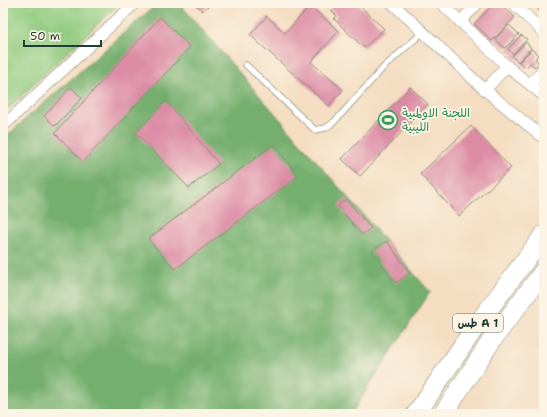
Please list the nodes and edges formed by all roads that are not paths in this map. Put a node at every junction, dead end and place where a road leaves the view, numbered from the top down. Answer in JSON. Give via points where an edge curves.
{"nodes":[{"id":1,"x":135,"y":3,"type":"edge"},
{"id":2,"x":392,"y":3,"type":"edge"},
{"id":3,"x":441,"y":3,"type":"edge"},
{"id":4,"x":478,"y":3,"type":"edge"},
{"id":5,"x":513,"y":3,"type":"edge"},
{"id":6,"x":460,"y":22,"type":"junction"},
{"id":7,"x":422,"y":33,"type":"junction"},
{"id":8,"x":544,"y":33,"type":"edge"},
{"id":9,"x":246,"y":65,"type":"dead end"},
{"id":10,"x":507,"y":66,"type":"junction"},
{"id":11,"x":544,"y":69,"type":"edge"},
{"id":12,"x":530,"y":83,"type":"junction"},
{"id":13,"x":485,"y":90,"type":"junction"},
{"id":14,"x":544,"y":96,"type":"edge"},
{"id":15,"x":3,"y":126,"type":"edge"},
{"id":16,"x":544,"y":138,"type":"edge"},
{"id":17,"x":544,"y":235,"type":"edge"},
{"id":18,"x":544,"y":272,"type":"edge"},
{"id":19,"x":416,"y":414,"type":"edge"},
{"id":20,"x":443,"y":414,"type":"edge"}],
"edges":[{"from":1,"to":15,"type":"street"},
{"from":2,"to":7,"type":"street"},
{"from":3,"to":6,"type":"street"},
{"from":4,"to":6,"type":"street"},
{"from":5,"to":8,"type":"street"},
{"from":6,"to":10,"type":"street"},
{"from":7,"to":9,"type":"lane","via":[[384,67],[335,121],[321,130],[314,130]]},
{"from":7,"to":13,"type":"street"},
{"from":10,"to":12,"type":"street"},
{"from":10,"to":13,"type":"street"},
{"from":11,"to":12,"type":"street"},
{"from":12,"to":14,"type":"street"},
{"from":13,"to":16,"type":"street"},
{"from":17,"to":19,"type":"highway","number":"طس A 1","via":[[474,329]]},
{"from":18,"to":20,"type":"highway","number":"طس A 1","via":[[492,340]]}]}
